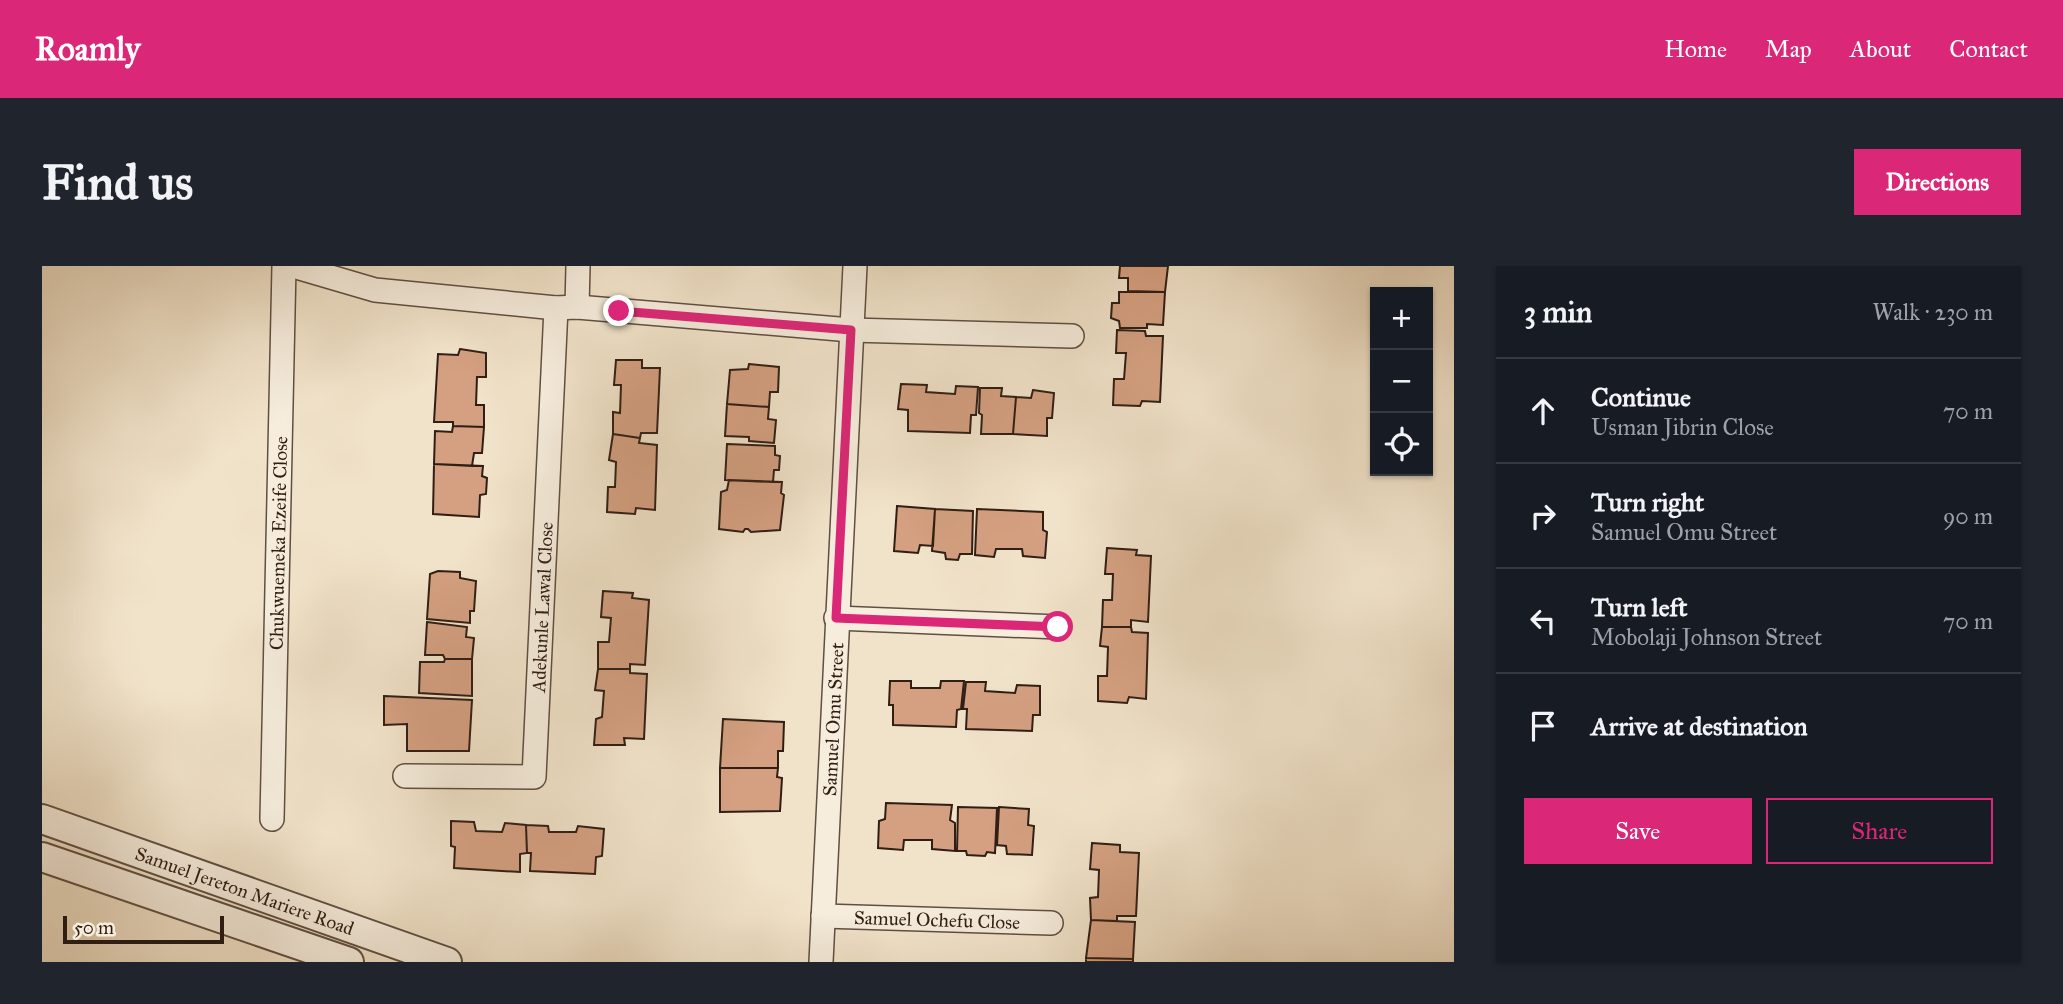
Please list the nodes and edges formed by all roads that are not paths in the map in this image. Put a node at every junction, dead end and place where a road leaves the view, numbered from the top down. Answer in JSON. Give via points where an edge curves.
{"nodes":[{"id":1,"x":284,"y":266,"type":"edge"},
{"id":2,"x":293,"y":266,"type":"edge"},
{"id":3,"x":578,"y":266,"type":"edge"},
{"id":4,"x":855,"y":266,"type":"edge"},
{"id":5,"x":566,"y":308,"type":"junction"},
{"id":6,"x":851,"y":330,"type":"junction"},
{"id":7,"x":1072,"y":336,"type":"dead end"},
{"id":8,"x":836,"y":618,"type":"junction"},
{"id":9,"x":1058,"y":627,"type":"dead end"},
{"id":10,"x":405,"y":776,"type":"dead end"},
{"id":11,"x":42,"y":819,"type":"edge"},
{"id":12,"x":272,"y":819,"type":"dead end"},
{"id":13,"x":42,"y":857,"type":"edge"},
{"id":14,"x":822,"y":916,"type":"junction"},
{"id":15,"x":1051,"y":922,"type":"dead end"},
{"id":16,"x":361,"y":932,"type":"junction"},
{"id":17,"x":351,"y":962,"type":"edge"},
{"id":18,"x":447,"y":962,"type":"edge"},
{"id":19,"x":821,"y":962,"type":"edge"}],
"edges":[{"from":1,"to":12,"type":"street","name":"Chukwuemeka Ezeife Close"},
{"from":2,"to":5,"type":"street","via":[[375,290]]},
{"from":3,"to":5,"type":"street","name":"Adekunle Lawal Close"},
{"from":4,"to":6,"type":"street","name":"Samuel Omu Street"},
{"from":5,"to":6,"type":"street"},
{"from":5,"to":10,"type":"street","name":"Adekunle Lawal Close","via":[[534,777]]},
{"from":6,"to":7,"type":"street"},
{"from":6,"to":8,"type":"street","name":"Samuel Omu Street"},
{"from":8,"to":9,"type":"street"},
{"from":8,"to":14,"type":"street","name":"Samuel Omu Street"},
{"from":11,"to":16,"type":"street","name":"Samuel Jereton Mariere Road"},
{"from":13,"to":17,"type":"street","name":"Samuel Jereton Mariere Road"},
{"from":14,"to":15,"type":"street","name":"Samuel Ochefu Close"},
{"from":14,"to":19,"type":"street","name":"Samuel Omu Street"},
{"from":16,"to":17,"type":"street"},
{"from":16,"to":18,"type":"street","name":"Samuel Jereton Mariere Road"}]}
